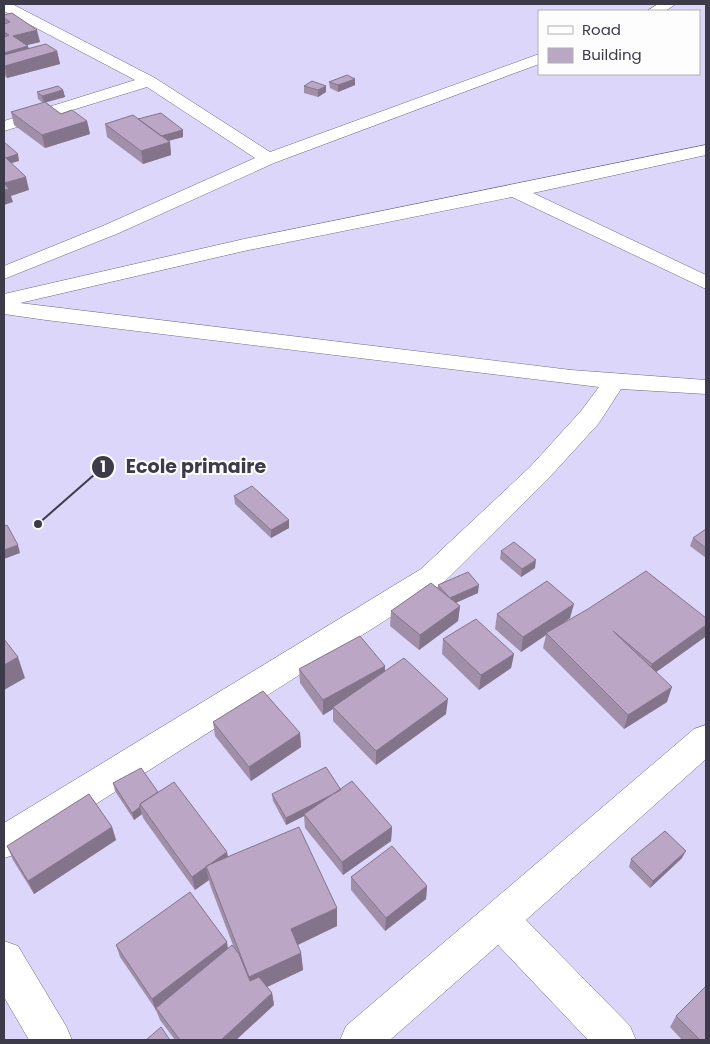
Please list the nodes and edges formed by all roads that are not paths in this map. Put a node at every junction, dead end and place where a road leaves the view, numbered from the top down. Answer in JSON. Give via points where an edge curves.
{"nodes":[{"id":1,"x":669,"y":4,"type":"edge"},
{"id":2,"x":4,"y":5,"type":"edge"},
{"id":3,"x":656,"y":10,"type":"edge"},
{"id":4,"x":538,"y":59,"type":"edge"},
{"id":5,"x":149,"y":82,"type":"junction"},
{"id":6,"x":4,"y":126,"type":"edge"},
{"id":7,"x":706,"y":150,"type":"edge"},
{"id":8,"x":268,"y":159,"type":"junction"},
{"id":9,"x":514,"y":191,"type":"junction"},
{"id":10,"x":4,"y":273,"type":"edge"},
{"id":11,"x":706,"y":283,"type":"edge"},
{"id":12,"x":4,"y":300,"type":"edge"},
{"id":13,"x":4,"y":307,"type":"edge"},
{"id":14,"x":615,"y":381,"type":"junction"},
{"id":15,"x":646,"y":386,"type":"junction"},
{"id":16,"x":706,"y":387,"type":"edge"},
{"id":17,"x":706,"y":402,"type":"edge"},
{"id":18,"x":706,"y":739,"type":"edge"},
{"id":19,"x":4,"y":842,"type":"edge"},
{"id":20,"x":499,"y":919,"type":"junction"},
{"id":21,"x":4,"y":960,"type":"edge"},
{"id":22,"x":52,"y":1040,"type":"edge"},
{"id":23,"x":360,"y":1040,"type":"edge"},
{"id":24,"x":616,"y":1040,"type":"edge"}],
"edges":[{"from":1,"to":3,"type":"street"},
{"from":2,"to":5,"type":"street"},
{"from":4,"to":8,"type":"street"},
{"from":5,"to":6,"type":"street"},
{"from":5,"to":8,"type":"street"},
{"from":7,"to":9,"type":"street"},
{"from":8,"to":10,"type":"street"},
{"from":9,"to":11,"type":"street"},
{"from":9,"to":12,"type":"street","via":[[244,245]]},
{"from":13,"to":14,"type":"street"},
{"from":14,"to":15,"type":"street"},
{"from":14,"to":19,"type":"street","via":[[590,417],[539,473],[431,577]]},
{"from":15,"to":16,"type":"street"},
{"from":15,"to":17,"type":"street"},
{"from":18,"to":20,"type":"street"},
{"from":20,"to":23,"type":"street"},
{"from":20,"to":24,"type":"street"},
{"from":21,"to":22,"type":"street"}]}
